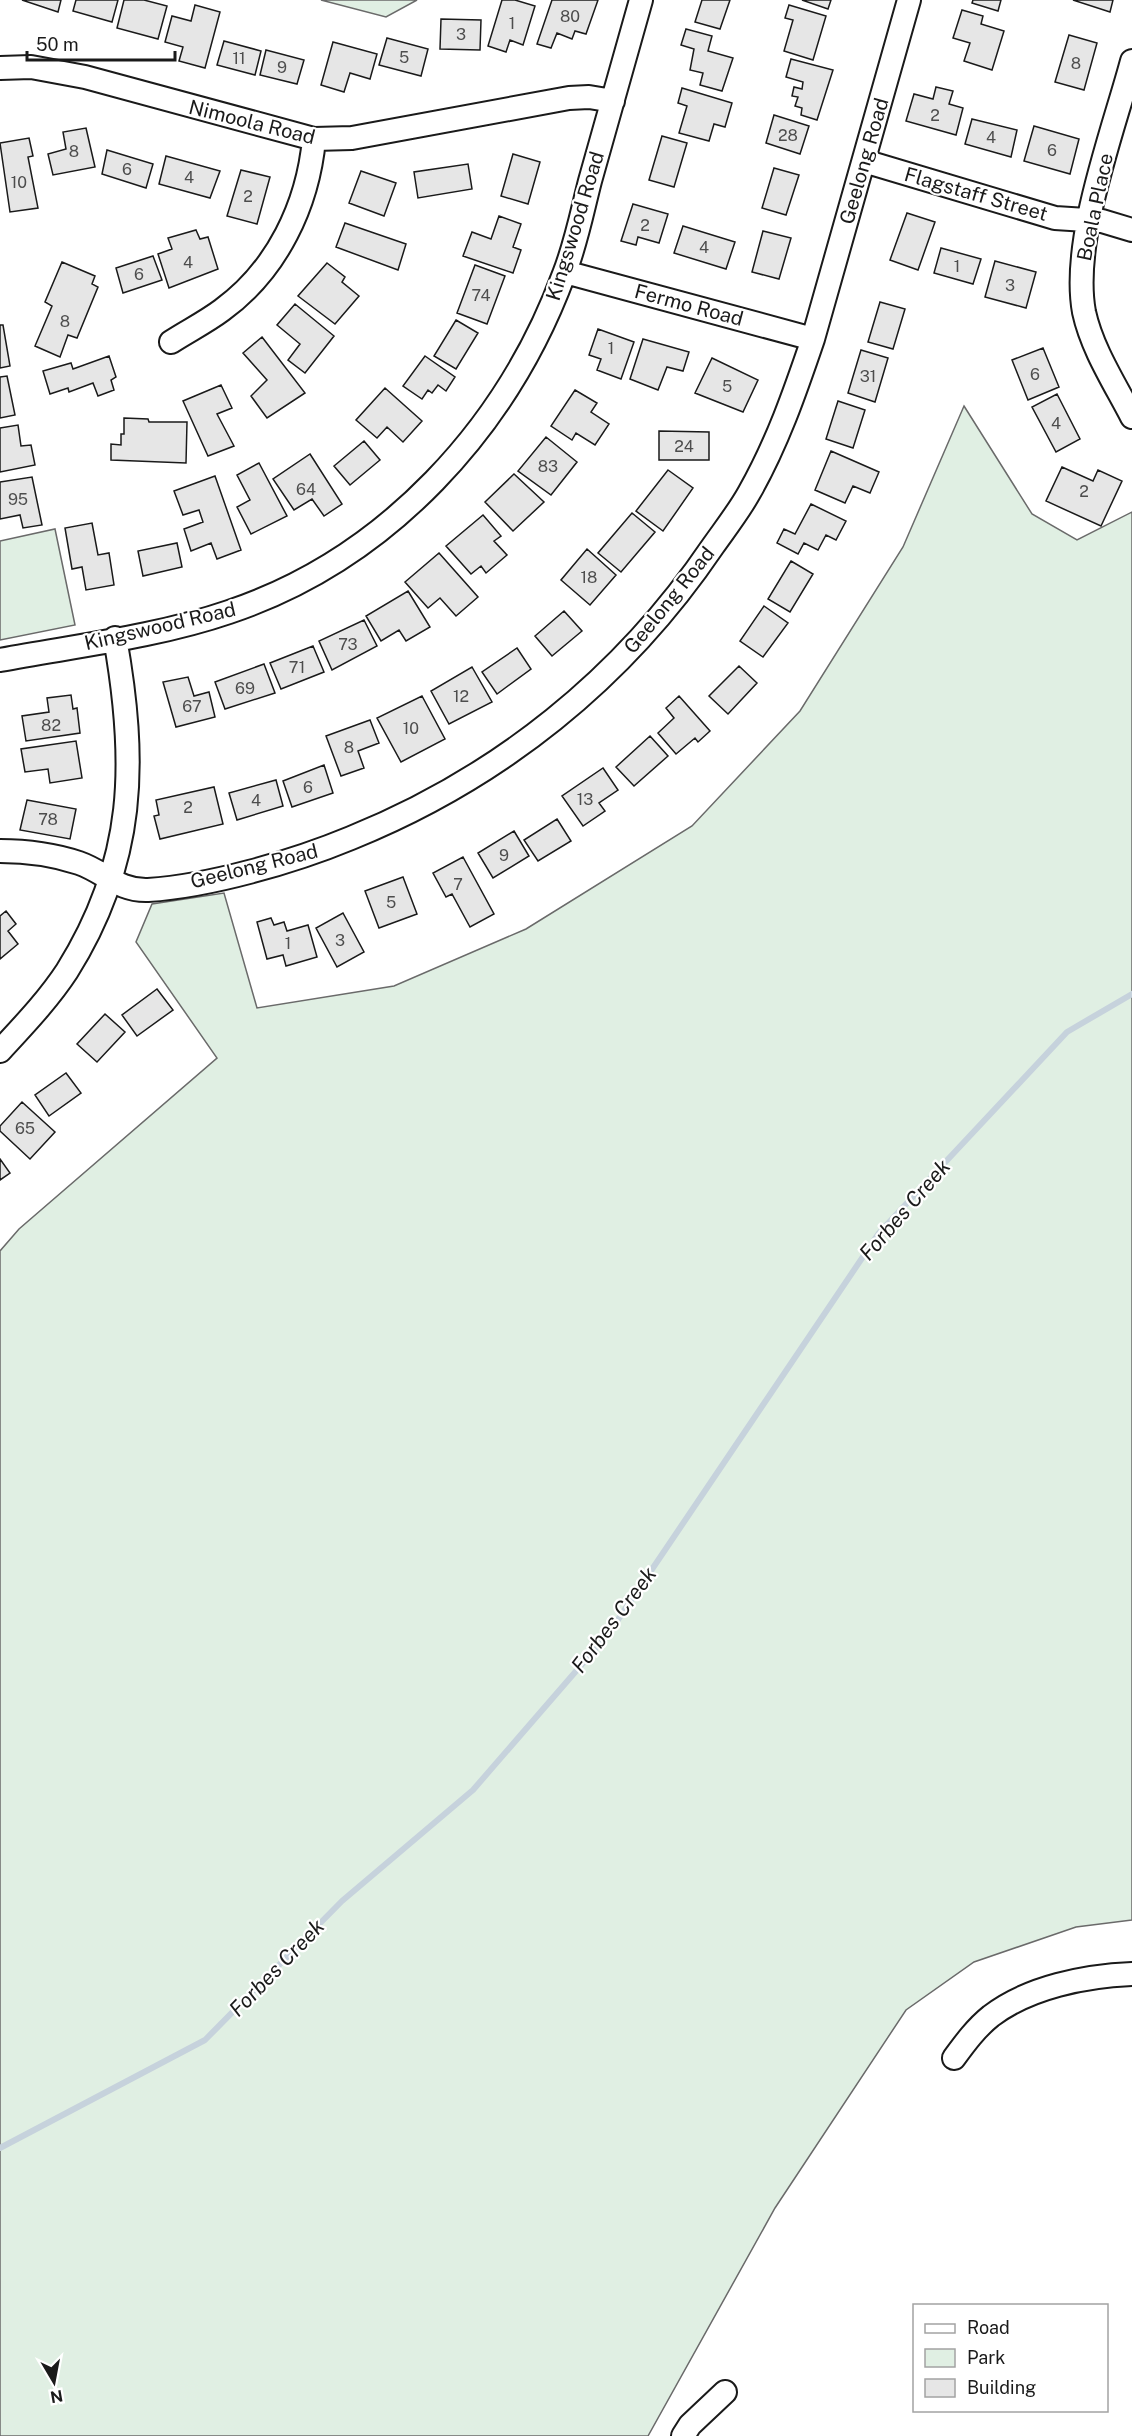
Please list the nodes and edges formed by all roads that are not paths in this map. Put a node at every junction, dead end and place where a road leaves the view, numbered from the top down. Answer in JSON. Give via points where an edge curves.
{"nodes":[{"id":1,"x":641,"y":0,"type":"edge"},
{"id":2,"x":909,"y":0,"type":"edge"},
{"id":3,"x":1132,"y":61,"type":"edge"},
{"id":4,"x":0,"y":68,"type":"edge"},
{"id":5,"x":613,"y":101,"type":"junction"},
{"id":6,"x":315,"y":139,"type":"junction"},
{"id":7,"x":864,"y":161,"type":"junction"},
{"id":8,"x":1089,"y":220,"type":"junction"},
{"id":9,"x":1132,"y":230,"type":"edge"},
{"id":10,"x":565,"y":272,"type":"junction"},
{"id":11,"x":813,"y":339,"type":"junction"},
{"id":12,"x":171,"y":342,"type":"dead end"},
{"id":13,"x":1132,"y":417,"type":"edge"},
{"id":14,"x":115,"y":638,"type":"junction"},
{"id":15,"x":0,"y":660,"type":"edge"},
{"id":16,"x":0,"y":851,"type":"edge"},
{"id":17,"x":109,"y":881,"type":"junction"},
{"id":18,"x":0,"y":1052,"type":"edge"},
{"id":19,"x":1132,"y":1974,"type":"edge"},
{"id":20,"x":954,"y":2058,"type":"dead end"},
{"id":21,"x":725,"y":2392,"type":"dead end"},
{"id":22,"x":683,"y":2436,"type":"edge"}],
"edges":[{"from":1,"to":5,"type":"street","name":"Kingswood Road"},
{"from":2,"to":7,"type":"street","name":"Geelong Road"},
{"from":3,"to":8,"type":"street","name":"Boala Place"},
{"from":4,"to":6,"type":"street","name":"Nimoola Road","via":[[31,68],[85,77]]},
{"from":5,"to":6,"type":"street","name":"Nimoola Road","via":[[569,98],[352,138]]},
{"from":5,"to":10,"type":"street","name":"Kingswood Road"},
{"from":6,"to":12,"type":"street","via":[[308,182],[298,210],[268,263],[223,309]]},
{"from":7,"to":8,"type":"street","name":"Flagstaff Street","via":[[1055,218]]},
{"from":7,"to":11,"type":"street","name":"Geelong Road"},
{"from":8,"to":9,"type":"street","name":"Flagstaff Street"},
{"from":8,"to":13,"type":"street","name":"Boala Place","via":[[1081,262],[1084,313]]},
{"from":10,"to":11,"type":"street","name":"Fermo Road"},
{"from":10,"to":14,"type":"street","name":"Kingswood Road","via":[[532,348],[501,401],[435,482],[399,514],[354,550],[266,597],[201,621]]},
{"from":11,"to":17,"type":"street","name":"Geelong Road","via":[[783,424],[763,466],[689,581],[615,666],[548,725],[429,803],[298,858],[169,887],[138,889]]},
{"from":14,"to":15,"type":"street","name":"Kingswood Road"},
{"from":14,"to":17,"type":"street","via":[[129,748],[126,816]]},
{"from":16,"to":17,"type":"street","name":"Geelong Road","via":[[80,863]]},
{"from":17,"to":18,"type":"street","via":[[67,970]]},
{"from":19,"to":20,"type":"street","via":[[1078,1980],[1016,2001],[991,2016]]},
{"from":21,"to":22,"type":"street"}]}
